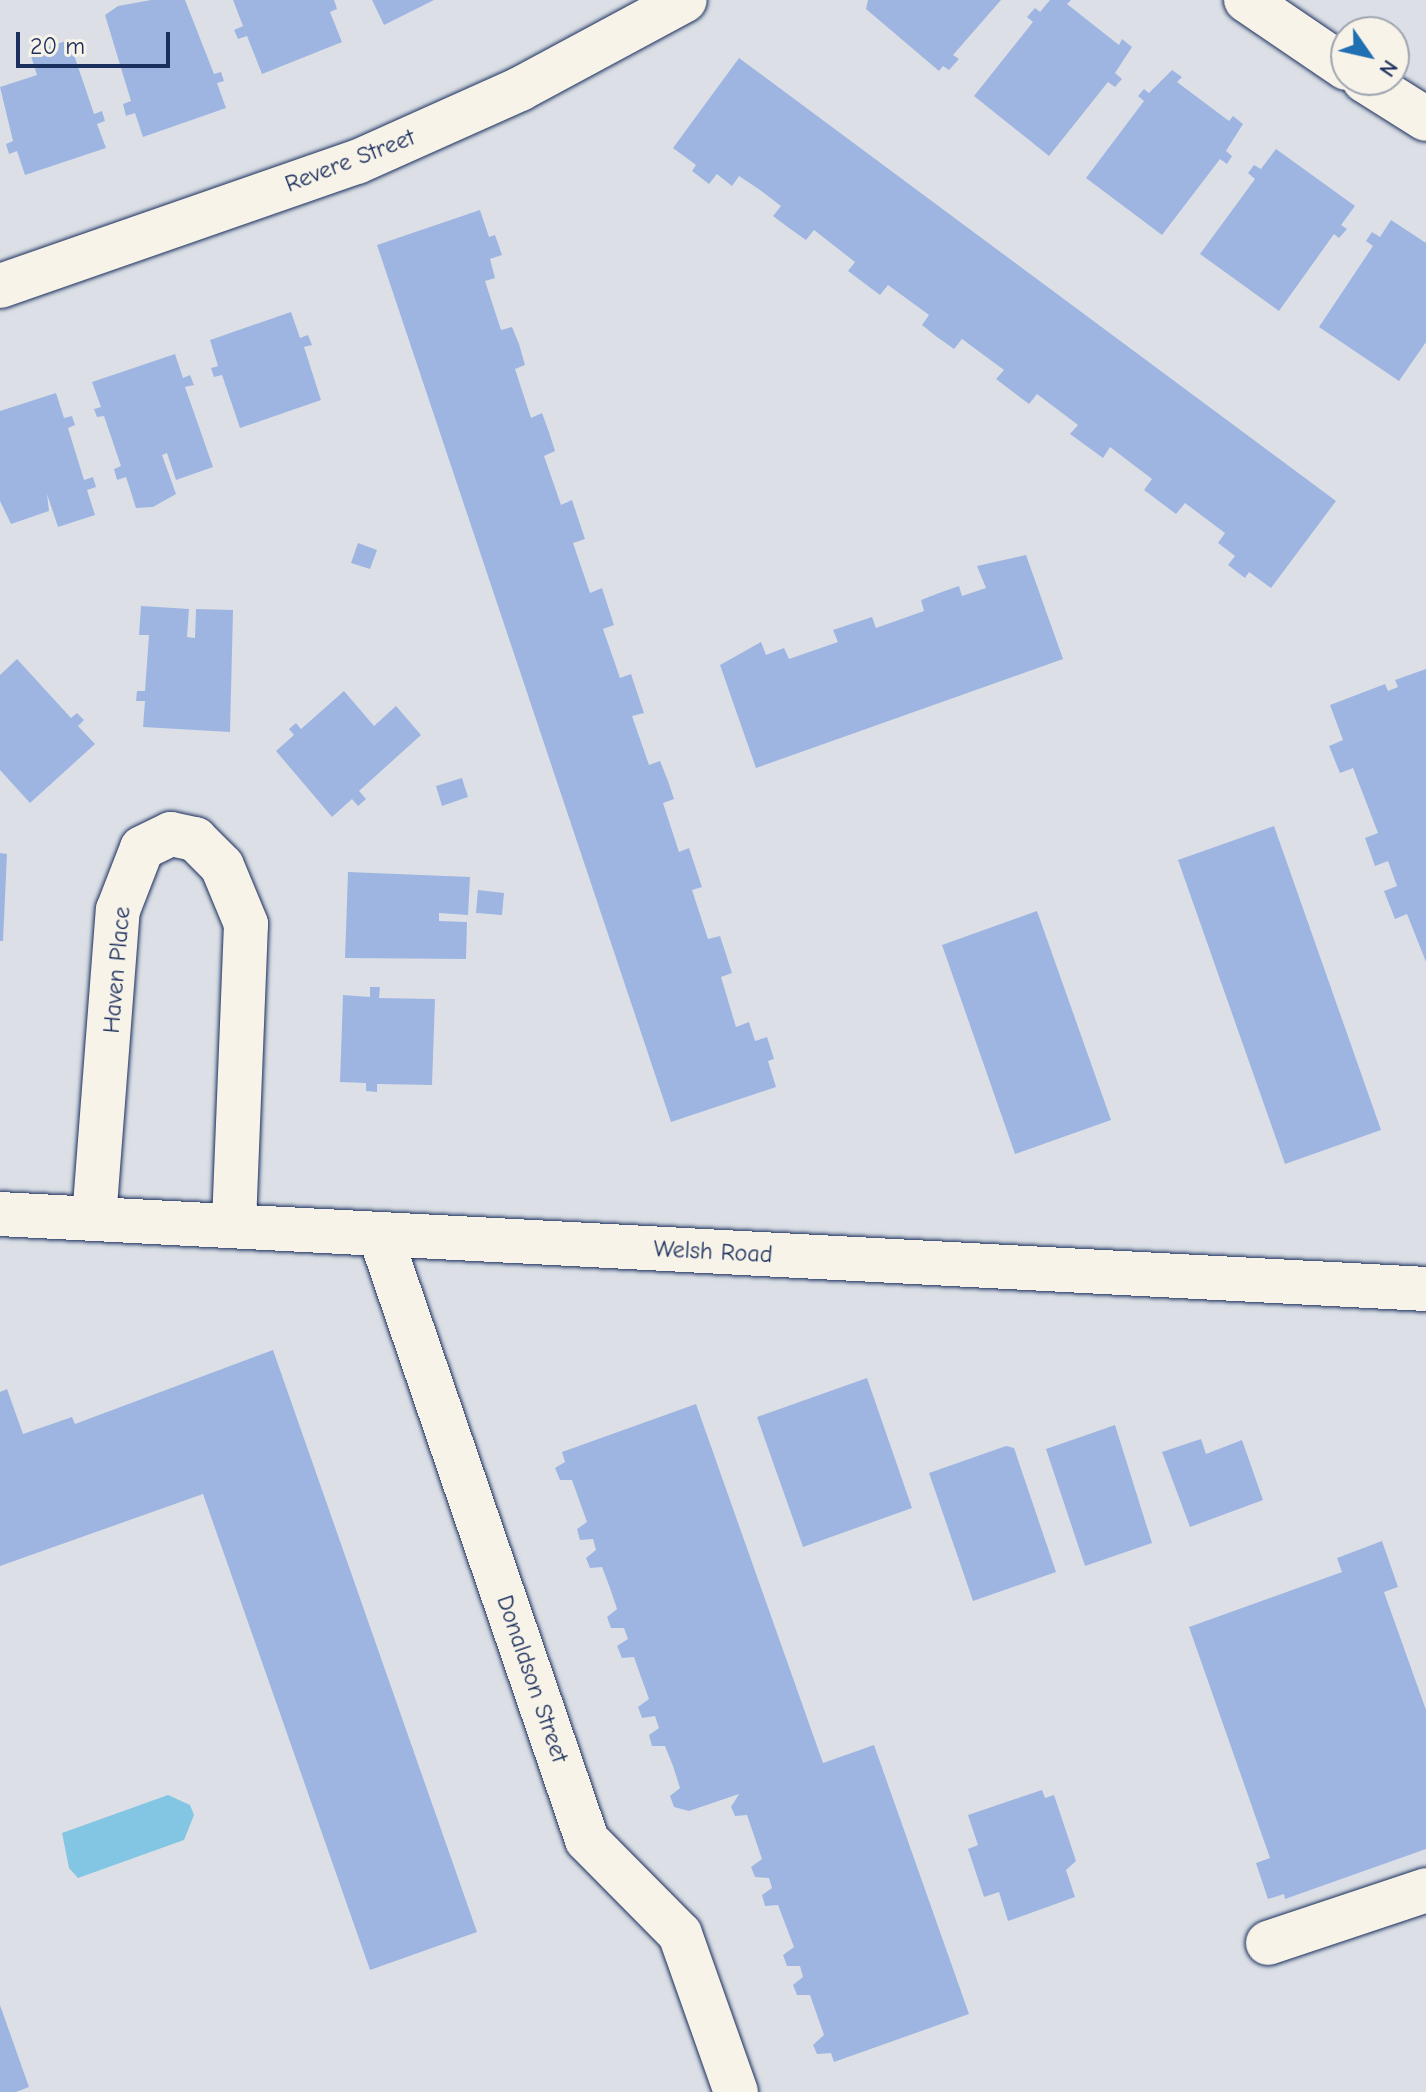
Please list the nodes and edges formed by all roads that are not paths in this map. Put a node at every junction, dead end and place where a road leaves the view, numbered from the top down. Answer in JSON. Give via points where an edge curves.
{"nodes":[{"id":1,"x":685,"y":0,"type":"edge"},
{"id":2,"x":1246,"y":0,"type":"edge"},
{"id":3,"x":1330,"y":57,"type":"edge"},
{"id":4,"x":1389,"y":96,"type":"edge"},
{"id":5,"x":1426,"y":119,"type":"edge"},
{"id":6,"x":0,"y":286,"type":"edge"},
{"id":7,"x":0,"y":1214,"type":"edge"},
{"id":8,"x":94,"y":1219,"type":"junction"},
{"id":9,"x":234,"y":1225,"type":"junction"},
{"id":10,"x":380,"y":1235,"type":"junction"},
{"id":11,"x":1426,"y":1289,"type":"edge"},
{"id":12,"x":1426,"y":1890,"type":"edge"},
{"id":13,"x":1268,"y":1943,"type":"dead end"},
{"id":14,"x":736,"y":2092,"type":"edge"}],
"edges":[{"from":1,"to":6,"type":"street","name":"Revere Street","via":[[520,89],[357,162]]},
{"from":2,"to":3,"type":"street"},
{"from":4,"to":5,"type":"street"},
{"from":7,"to":8,"type":"street","name":"Welsh Road"},
{"from":8,"to":9,"type":"street","name":"Welsh Road"},
{"from":8,"to":9,"type":"street","name":"Haven Place","via":[[118,910],[142,848],[171,834],[195,839],[222,866],[246,924]]},
{"from":9,"to":10,"type":"street","name":"Welsh Road"},
{"from":10,"to":11,"type":"street","name":"Welsh Road"},
{"from":10,"to":14,"type":"street","name":"Donaldson Street","via":[[587,1840],[680,1934]]},
{"from":12,"to":13,"type":"street"}]}
